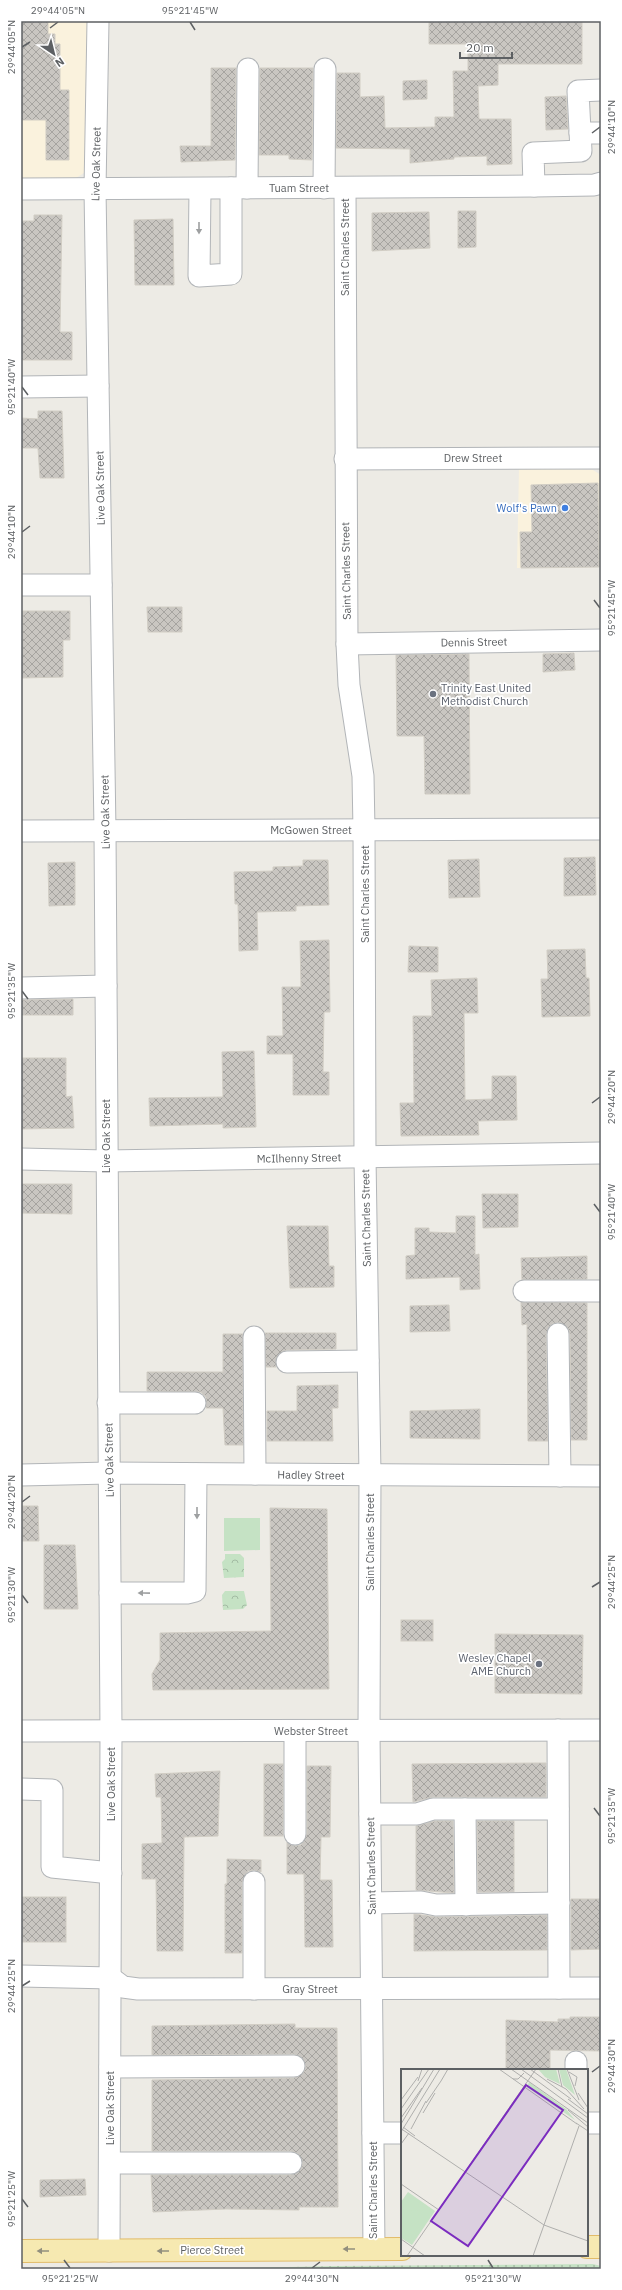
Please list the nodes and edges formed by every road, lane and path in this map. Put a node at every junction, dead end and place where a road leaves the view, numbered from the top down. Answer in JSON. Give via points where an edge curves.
{"nodes":[{"id":1,"x":98,"y":21,"type":"edge"},
{"id":2,"x":248,"y":69,"type":"dead end"},
{"id":3,"x":325,"y":69,"type":"dead end"},
{"id":4,"x":601,"y":90,"type":"edge"},
{"id":5,"x":580,"y":133,"type":"junction"},
{"id":6,"x":601,"y":133,"type":"edge"},
{"id":7,"x":569,"y":152,"type":"junction"},
{"id":8,"x":601,"y":183,"type":"edge"},
{"id":9,"x":534,"y":186,"type":"junction"},
{"id":10,"x":571,"y":186,"type":"junction"},
{"id":11,"x":239,"y":188,"type":"junction"},
{"id":12,"x":334,"y":188,"type":"junction"},
{"id":13,"x":21,"y":189,"type":"edge"},
{"id":14,"x":95,"y":189,"type":"junction"},
{"id":15,"x":200,"y":189,"type":"junction"},
{"id":16,"x":98,"y":386,"type":"junction"},
{"id":17,"x":21,"y":387,"type":"edge"},
{"id":18,"x":601,"y":458,"type":"edge"},
{"id":19,"x":345,"y":459,"type":"junction"},
{"id":20,"x":21,"y":585,"type":"edge"},
{"id":21,"x":101,"y":585,"type":"junction"},
{"id":22,"x":601,"y":640,"type":"edge"},
{"id":23,"x":346,"y":644,"type":"junction"},
{"id":24,"x":601,"y":829,"type":"edge"},
{"id":25,"x":364,"y":830,"type":"junction"},
{"id":26,"x":21,"y":831,"type":"edge"},
{"id":27,"x":105,"y":831,"type":"junction"},
{"id":28,"x":106,"y":986,"type":"junction"},
{"id":29,"x":21,"y":988,"type":"edge"},
{"id":30,"x":601,"y":1154,"type":"edge"},
{"id":31,"x":365,"y":1157,"type":"junction"},
{"id":32,"x":21,"y":1159,"type":"edge"},
{"id":33,"x":106,"y":1161,"type":"junction"},
{"id":34,"x":524,"y":1291,"type":"dead end"},
{"id":35,"x":601,"y":1291,"type":"edge"},
{"id":36,"x":558,"y":1334,"type":"dead end"},
{"id":37,"x":254,"y":1337,"type":"dead end"},
{"id":38,"x":368,"y":1361,"type":"junction"},
{"id":39,"x":287,"y":1362,"type":"dead end"},
{"id":40,"x":108,"y":1403,"type":"junction"},
{"id":41,"x":195,"y":1403,"type":"dead end"},
{"id":42,"x":109,"y":1473,"type":"junction"},
{"id":43,"x":196,"y":1474,"type":"junction"},
{"id":44,"x":255,"y":1474,"type":"junction"},
{"id":45,"x":21,"y":1475,"type":"edge"},
{"id":46,"x":370,"y":1475,"type":"junction"},
{"id":47,"x":560,"y":1476,"type":"junction"},
{"id":48,"x":601,"y":1476,"type":"edge"},
{"id":49,"x":110,"y":1593,"type":"junction"},
{"id":50,"x":558,"y":1730,"type":"junction"},
{"id":51,"x":601,"y":1730,"type":"edge"},
{"id":52,"x":21,"y":1731,"type":"edge"},
{"id":53,"x":295,"y":1731,"type":"junction"},
{"id":54,"x":369,"y":1731,"type":"junction"},
{"id":55,"x":111,"y":1732,"type":"junction"},
{"id":56,"x":21,"y":1789,"type":"edge"},
{"id":57,"x":465,"y":1809,"type":"junction"},
{"id":58,"x":558,"y":1809,"type":"junction"},
{"id":59,"x":370,"y":1814,"type":"junction"},
{"id":60,"x":295,"y":1834,"type":"dead end"},
{"id":61,"x":111,"y":1873,"type":"junction"},
{"id":62,"x":254,"y":1882,"type":"dead end"},
{"id":63,"x":371,"y":1903,"type":"junction"},
{"id":64,"x":559,"y":1903,"type":"junction"},
{"id":65,"x":466,"y":1905,"type":"junction"},
{"id":66,"x":21,"y":1976,"type":"edge"},
{"id":67,"x":111,"y":1978,"type":"junction"},
{"id":68,"x":559,"y":1988,"type":"junction"},
{"id":69,"x":601,"y":1988,"type":"edge"},
{"id":70,"x":254,"y":1989,"type":"junction"},
{"id":71,"x":372,"y":1990,"type":"junction"},
{"id":72,"x":294,"y":2066,"type":"dead end"},
{"id":73,"x":110,"y":2067,"type":"junction"},
{"id":74,"x":588,"y":2123,"type":"edge"},
{"id":75,"x":601,"y":2123,"type":"edge"},
{"id":76,"x":373,"y":2132,"type":"junction"},
{"id":77,"x":401,"y":2133,"type":"edge"},
{"id":78,"x":110,"y":2163,"type":"junction"},
{"id":79,"x":291,"y":2163,"type":"dead end"},
{"id":80,"x":601,"y":2246,"type":"edge"},
{"id":81,"x":588,"y":2247,"type":"edge"},
{"id":82,"x":374,"y":2249,"type":"junction"},
{"id":83,"x":401,"y":2249,"type":"edge"},
{"id":84,"x":21,"y":2251,"type":"edge"},
{"id":85,"x":109,"y":2251,"type":"junction"}],
"edges":[{"from":1,"to":14,"type":"street","name":"Live Oak Street"},
{"from":2,"to":11,"type":"street"},
{"from":3,"to":12,"type":"street","name":"Saint Charles Street"},
{"from":4,"to":5,"type":"street","via":[[578,91]]},
{"from":5,"to":6,"type":"street"},
{"from":5,"to":7,"type":"street","via":[[581,151]]},
{"from":7,"to":9,"type":"street","via":[[533,153]]},
{"from":7,"to":10,"type":"street"},
{"from":8,"to":10,"type":"street","name":"Tuam Street"},
{"from":9,"to":10,"type":"street","name":"Tuam Street"},
{"from":9,"to":12,"type":"street","name":"Tuam Street"},
{"from":11,"to":12,"type":"street","name":"Tuam Street"},
{"from":11,"to":15,"type":"street","name":"Tuam Street"},
{"from":15,"to":11,"type":"street","one_way":true,"via":[[199,276],[232,274]]},
{"from":12,"to":19,"type":"street","name":"Saint Charles Street"},
{"from":13,"to":14,"type":"street","name":"Tuam Street"},
{"from":14,"to":15,"type":"street","name":"Tuam Street"},
{"from":14,"to":16,"type":"street","name":"Live Oak Street"},
{"from":16,"to":17,"type":"street"},
{"from":16,"to":21,"type":"street","name":"Live Oak Street"},
{"from":18,"to":19,"type":"street","name":"Drew Street"},
{"from":19,"to":23,"type":"street","name":"Saint Charles Street"},
{"from":20,"to":21,"type":"street"},
{"from":21,"to":27,"type":"street","name":"Live Oak Street"},
{"from":22,"to":23,"type":"street","name":"Dennis Street"},
{"from":23,"to":25,"type":"street","name":"Saint Charles Street","via":[[349,684],[363,776]]},
{"from":24,"to":25,"type":"street","name":"McGowen Street"},
{"from":25,"to":27,"type":"street","name":"McGowen Street"},
{"from":25,"to":31,"type":"street","name":"Saint Charles Street"},
{"from":26,"to":27,"type":"street","name":"McGowen Street"},
{"from":27,"to":28,"type":"street","name":"Live Oak Street"},
{"from":28,"to":29,"type":"street"},
{"from":28,"to":33,"type":"street","name":"Live Oak Street"},
{"from":30,"to":31,"type":"street","name":"McIlhenny Street"},
{"from":31,"to":33,"type":"street","name":"McIlhenny Street"},
{"from":31,"to":38,"type":"street","name":"Saint Charles Street"},
{"from":32,"to":33,"type":"street","name":"McIlhenny Street"},
{"from":33,"to":40,"type":"street","name":"Live Oak Street"},
{"from":34,"to":35,"type":"street"},
{"from":36,"to":47,"type":"street"},
{"from":37,"to":44,"type":"street"},
{"from":38,"to":39,"type":"street"},
{"from":38,"to":46,"type":"street","name":"Saint Charles Street"},
{"from":40,"to":41,"type":"street"},
{"from":40,"to":42,"type":"street","name":"Live Oak Street"},
{"from":42,"to":43,"type":"street","name":"Hadley Street"},
{"from":42,"to":45,"type":"street","name":"Hadley Street"},
{"from":42,"to":49,"type":"street","name":"Live Oak Street"},
{"from":43,"to":44,"type":"street","name":"Hadley Street"},
{"from":43,"to":49,"type":"street","one_way":true,"via":[[195,1591],[187,1594]]},
{"from":44,"to":46,"type":"street","name":"Hadley Street"},
{"from":46,"to":47,"type":"street","name":"Hadley Street"},
{"from":46,"to":54,"type":"street","name":"Saint Charles Street"},
{"from":47,"to":48,"type":"street","name":"Hadley Street"},
{"from":49,"to":55,"type":"street","name":"Live Oak Street"},
{"from":50,"to":51,"type":"street","name":"Webster Street"},
{"from":50,"to":54,"type":"street","name":"Webster Street"},
{"from":50,"to":58,"type":"street"},
{"from":52,"to":55,"type":"street","name":"Webster Street"},
{"from":53,"to":54,"type":"street","name":"Webster Street"},
{"from":53,"to":55,"type":"street","name":"Webster Street"},
{"from":53,"to":60,"type":"street"},
{"from":54,"to":59,"type":"street","name":"Saint Charles Street"},
{"from":55,"to":61,"type":"street","name":"Live Oak Street"},
{"from":56,"to":61,"type":"street","via":[[52,1790],[52,1868]]},
{"from":57,"to":58,"type":"street"},
{"from":57,"to":59,"type":"street","via":[[433,1809],[417,1814]]},
{"from":57,"to":65,"type":"street"},
{"from":58,"to":64,"type":"street"},
{"from":59,"to":63,"type":"street","name":"Saint Charles Street"},
{"from":61,"to":67,"type":"street","name":"Live Oak Street"},
{"from":62,"to":70,"type":"street"},
{"from":63,"to":65,"type":"street","via":[[421,1902]]},
{"from":63,"to":71,"type":"street","name":"Saint Charles Street"},
{"from":64,"to":65,"type":"street"},
{"from":64,"to":68,"type":"street"},
{"from":66,"to":67,"type":"street","name":"Gray Street"},
{"from":67,"to":70,"type":"street","name":"Gray Street","via":[[123,1986],[138,1989]]},
{"from":67,"to":73,"type":"street","name":"Live Oak Street"},
{"from":68,"to":69,"type":"street","name":"Gray Street"},
{"from":68,"to":71,"type":"street","name":"Gray Street"},
{"from":70,"to":71,"type":"street","name":"Gray Street"},
{"from":71,"to":76,"type":"street","name":"Saint Charles Street"},
{"from":72,"to":73,"type":"street"},
{"from":73,"to":78,"type":"street","name":"Live Oak Street"},
{"from":74,"to":75,"type":"street"},
{"from":76,"to":77,"type":"street"},
{"from":76,"to":82,"type":"street","name":"Saint Charles Street"},
{"from":78,"to":79,"type":"street"},
{"from":78,"to":85,"type":"street","name":"Live Oak Street"},
{"from":80,"to":81,"type":"main road"},
{"from":82,"to":83,"type":"main road","name":"Pierce Street"},
{"from":82,"to":85,"type":"main road","name":"Pierce Street","one_way":true},
{"from":85,"to":84,"type":"main road","name":"Pierce Street","one_way":true}]}
